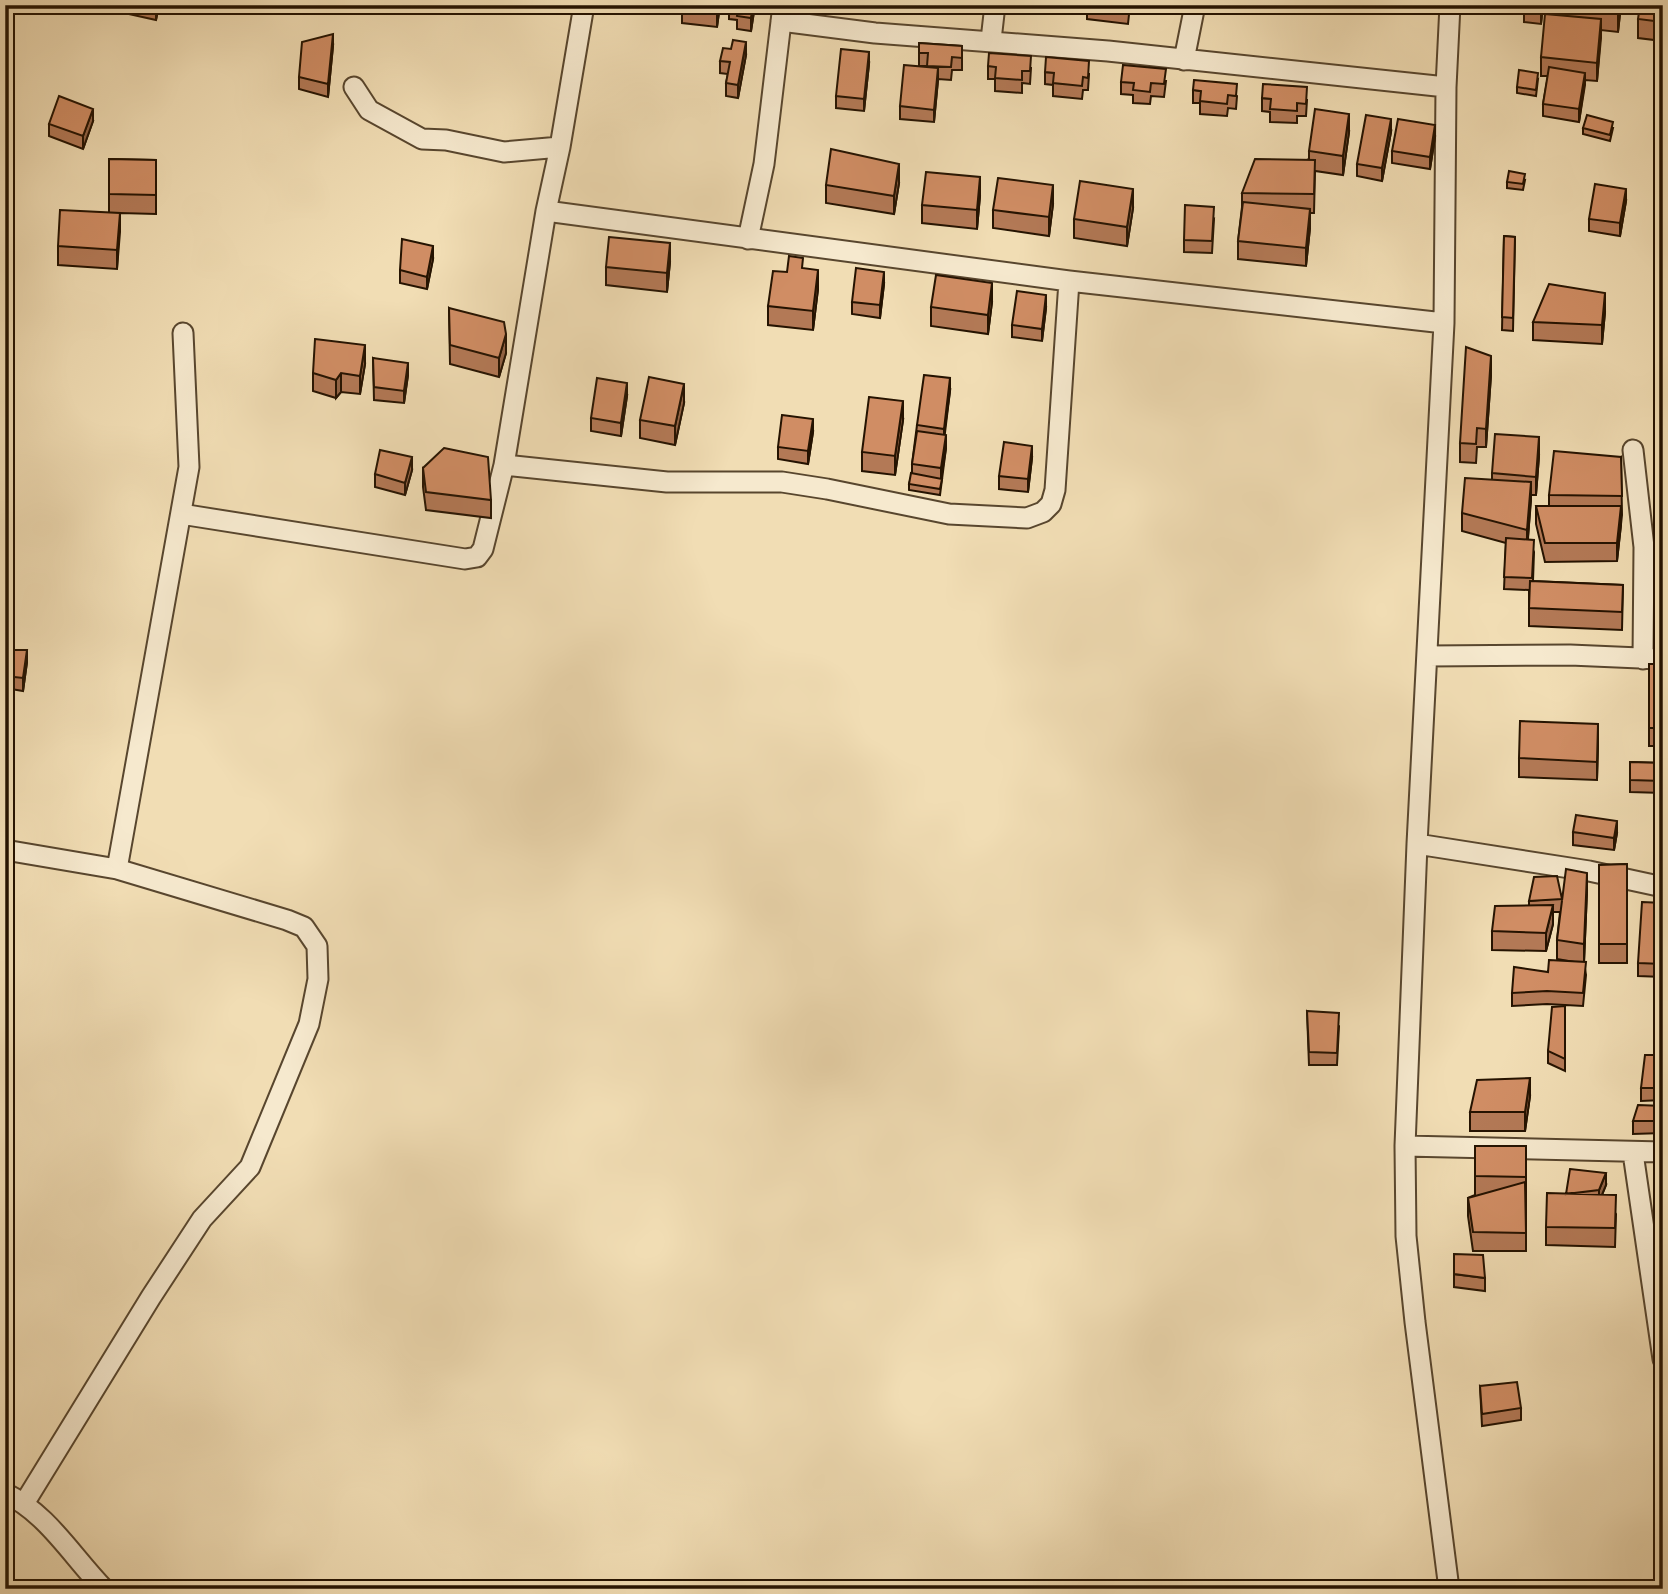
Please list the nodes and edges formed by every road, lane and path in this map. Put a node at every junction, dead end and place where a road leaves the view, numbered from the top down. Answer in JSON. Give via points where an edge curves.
{"nodes":[{"id":1,"x":584,"y":5,"type":"edge"},
{"id":2,"x":995,"y":5,"type":"edge"},
{"id":3,"x":1195,"y":5,"type":"edge"},
{"id":4,"x":1451,"y":5,"type":"edge"},
{"id":5,"x":782,"y":13,"type":"edge"},
{"id":6,"x":991,"y":40,"type":"junction"},
{"id":7,"x":1184,"y":60,"type":"junction"},
{"id":8,"x":354,"y":86,"type":"dead end"},
{"id":9,"x":1446,"y":87,"type":"junction"},
{"id":10,"x":560,"y":148,"type":"junction"},
{"id":11,"x":546,"y":211,"type":"junction"},
{"id":12,"x":748,"y":239,"type":"junction"},
{"id":13,"x":1069,"y":281,"type":"junction"},
{"id":14,"x":1444,"y":323,"type":"junction"},
{"id":15,"x":183,"y":333,"type":"dead end"},
{"id":16,"x":1633,"y":450,"type":"dead end"},
{"id":17,"x":504,"y":465,"type":"junction"},
{"id":18,"x":181,"y":514,"type":"junction"},
{"id":19,"x":1427,"y":656,"type":"junction"},
{"id":20,"x":1653,"y":659,"type":"edge"},
{"id":21,"x":1417,"y":844,"type":"junction"},
{"id":22,"x":5,"y":850,"type":"edge"},
{"id":23,"x":117,"y":869,"type":"junction"},
{"id":24,"x":1663,"y":887,"type":"edge"},
{"id":25,"x":1405,"y":1146,"type":"junction"},
{"id":26,"x":1663,"y":1152,"type":"edge"},
{"id":27,"x":1633,"y":1153,"type":"junction"},
{"id":28,"x":1663,"y":1359,"type":"edge"},
{"id":29,"x":5,"y":1493,"type":"edge"},
{"id":30,"x":25,"y":1502,"type":"junction"},
{"id":31,"x":104,"y":1589,"type":"edge"},
{"id":32,"x":1449,"y":1589,"type":"edge"}],
"edges":[{"from":1,"to":10,"type":"street"},
{"from":2,"to":6,"type":"street"},
{"from":3,"to":7,"type":"street"},
{"from":4,"to":9,"type":"street"},
{"from":5,"to":6,"type":"street","via":[[875,33]]},
{"from":5,"to":12,"type":"street","via":[[764,164]]},
{"from":6,"to":7,"type":"street"},
{"from":7,"to":9,"type":"street"},
{"from":8,"to":10,"type":"street","via":[[369,110],[422,139],[504,152]]},
{"from":9,"to":14,"type":"street"},
{"from":10,"to":11,"type":"street"},
{"from":11,"to":12,"type":"street"},
{"from":11,"to":17,"type":"street"},
{"from":12,"to":13,"type":"street"},
{"from":13,"to":14,"type":"street"},
{"from":13,"to":17,"type":"street","via":[[1055,490],[1051,504],[1027,518],[949,514],[782,482],[667,482]]},
{"from":14,"to":19,"type":"street"},
{"from":15,"to":18,"type":"street","via":[[189,467]]},
{"from":16,"to":20,"type":"street"},
{"from":17,"to":18,"type":"street","via":[[483,550],[477,557],[465,559]]},
{"from":18,"to":23,"type":"street"},
{"from":19,"to":20,"type":"street"},
{"from":19,"to":21,"type":"street"},
{"from":21,"to":24,"type":"street"},
{"from":21,"to":25,"type":"street"},
{"from":22,"to":23,"type":"street"},
{"from":23,"to":30,"type":"street","via":[[304,927],[317,946],[318,979],[309,1024],[250,1167],[202,1219]]},
{"from":25,"to":27,"type":"street"},
{"from":25,"to":32,"type":"street","via":[[1406,1236]]},
{"from":26,"to":27,"type":"street"},
{"from":27,"to":28,"type":"street"},
{"from":29,"to":30,"type":"street"},
{"from":30,"to":31,"type":"street"}]}
